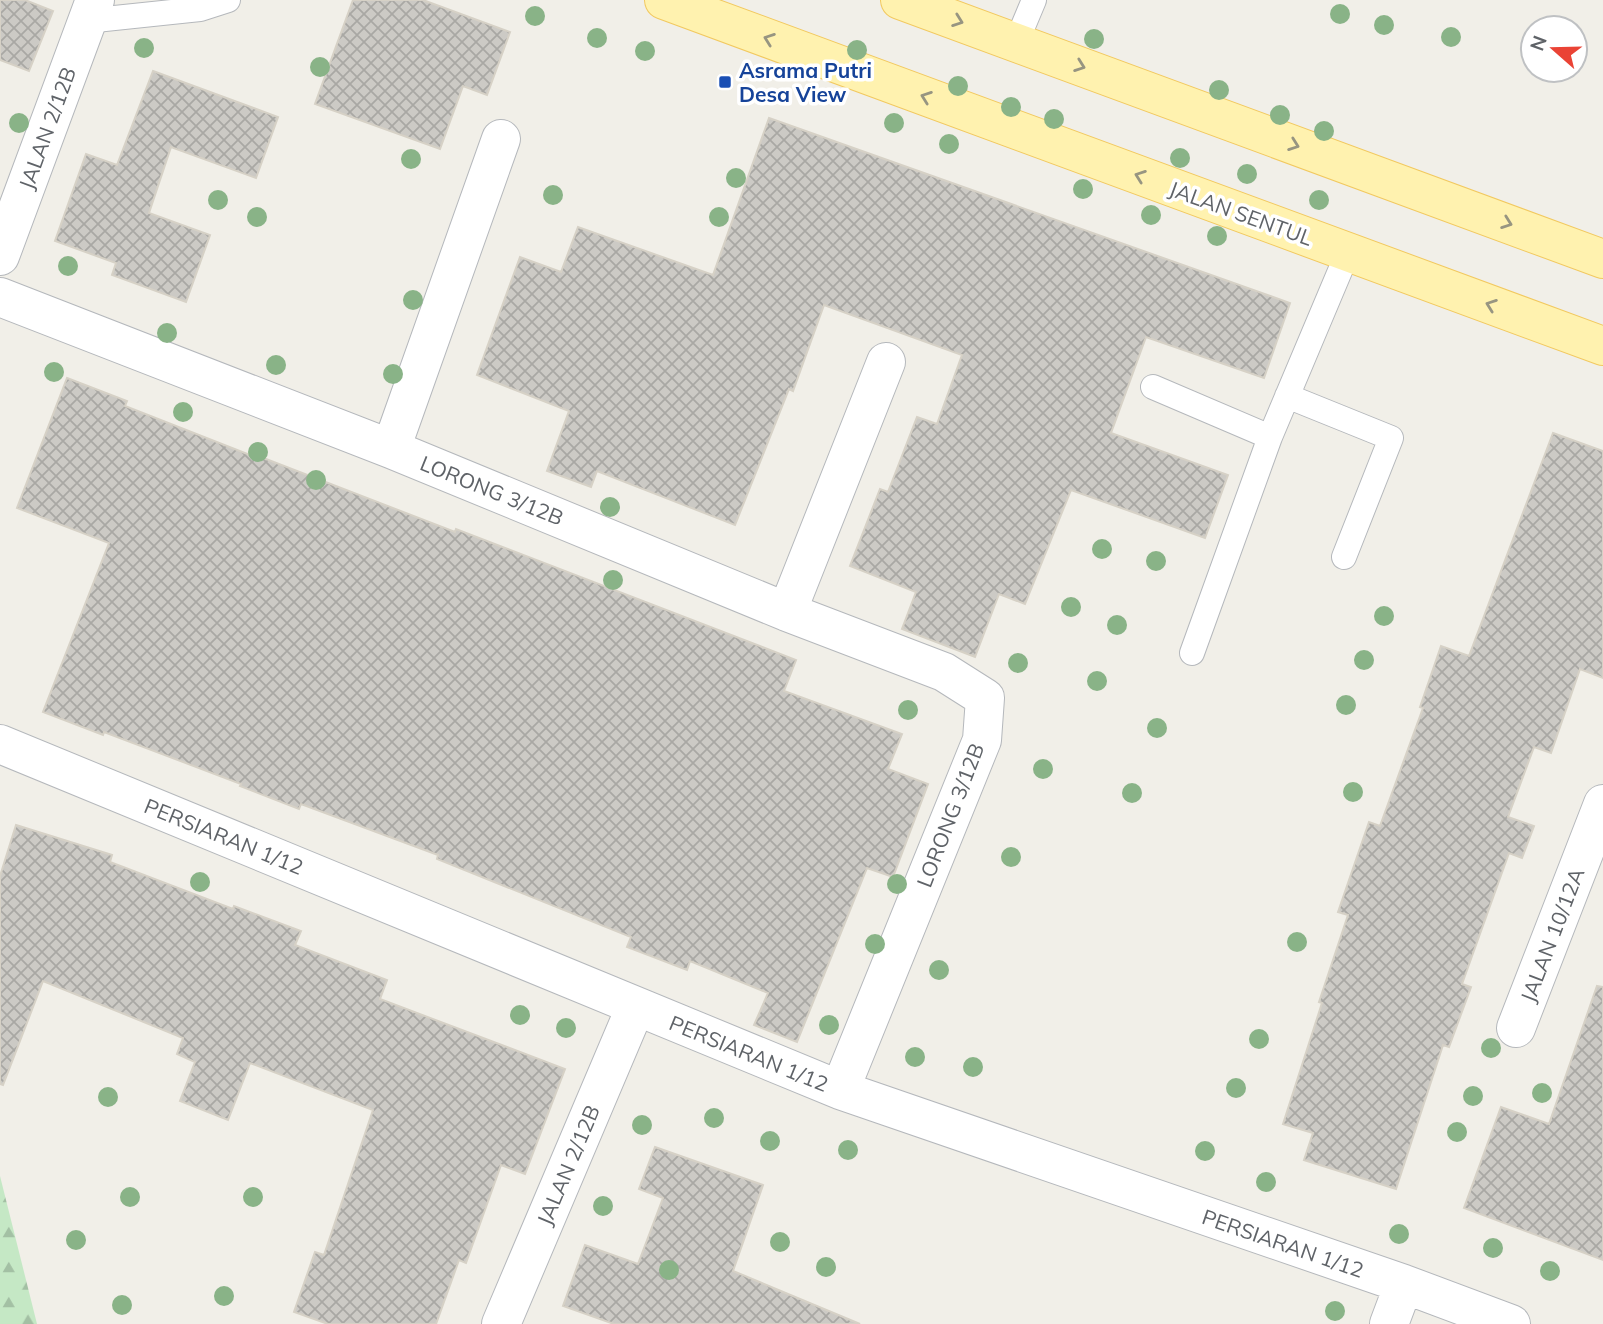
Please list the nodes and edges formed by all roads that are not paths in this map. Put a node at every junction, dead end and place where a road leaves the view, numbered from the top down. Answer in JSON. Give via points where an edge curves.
{"nodes":[{"id":1,"x":228,"y":0,"type":"edge"},
{"id":2,"x":664,"y":0,"type":"edge"},
{"id":3,"x":900,"y":0,"type":"edge"},
{"id":4,"x":1034,"y":0,"type":"edge"},
{"id":5,"x":90,"y":10,"type":"edge"},
{"id":6,"x":1016,"y":43,"type":"junction"},
{"id":7,"x":501,"y":139,"type":"dead end"},
{"id":8,"x":1348,"y":253,"type":"junction"},
{"id":9,"x":0,"y":256,"type":"edge"},
{"id":10,"x":1603,"y":259,"type":"edge"},
{"id":11,"x":0,"y":297,"type":"edge"},
{"id":12,"x":1603,"y":346,"type":"edge"},
{"id":13,"x":886,"y":362,"type":"dead end"},
{"id":14,"x":1153,"y":387,"type":"dead end"},
{"id":15,"x":1287,"y":396,"type":"junction"},
{"id":16,"x":1270,"y":437,"type":"junction"},
{"id":17,"x":391,"y":449,"type":"junction"},
{"id":18,"x":1344,"y":557,"type":"dead end"},
{"id":19,"x":787,"y":612,"type":"junction"},
{"id":20,"x":1192,"y":653,"type":"dead end"},
{"id":21,"x":0,"y":744,"type":"edge"},
{"id":22,"x":1603,"y":804,"type":"edge"},
{"id":23,"x":636,"y":1006,"type":"junction"},
{"id":24,"x":1516,"y":1028,"type":"dead end"},
{"id":25,"x":840,"y":1090,"type":"junction"},
{"id":26,"x":1404,"y":1284,"type":"junction"},
{"id":27,"x":501,"y":1324,"type":"edge"},
{"id":28,"x":1389,"y":1324,"type":"edge"},
{"id":29,"x":1511,"y":1324,"type":"edge"}],
"edges":[{"from":1,"to":5,"type":"lane","via":[[200,9]]},
{"from":8,"to":2,"type":"main road","name":"JALAN SENTUL","one_way":true},
{"from":3,"to":6,"type":"main road","one_way":true},
{"from":4,"to":6,"type":"lane"},
{"from":5,"to":9,"type":"street","name":"JALAN 2/12B"},
{"from":6,"to":10,"type":"main road","one_way":true},
{"from":7,"to":17,"type":"street"},
{"from":12,"to":8,"type":"main road","name":"JALAN SENTUL","one_way":true},
{"from":8,"to":15,"type":"lane"},
{"from":11,"to":17,"type":"street","name":"LORONG 3/12B"},
{"from":13,"to":19,"type":"street"},
{"from":14,"to":16,"type":"lane"},
{"from":15,"to":16,"type":"lane"},
{"from":15,"to":18,"type":"lane","via":[[1391,438]]},
{"from":16,"to":20,"type":"lane"},
{"from":17,"to":19,"type":"street","name":"LORONG 3/12B"},
{"from":19,"to":25,"type":"street","name":"LORONG 3/12B","via":[[944,672],[985,698],[982,740]]},
{"from":21,"to":23,"type":"street","name":"PERSIARAN 1/12"},
{"from":22,"to":24,"type":"street","name":"JALAN 10/12A"},
{"from":23,"to":25,"type":"street","name":"PERSIARAN 1/12"},
{"from":23,"to":27,"type":"street","name":"JALAN 2/12B"},
{"from":25,"to":26,"type":"street","name":"PERSIARAN 1/12"},
{"from":26,"to":28,"type":"street"},
{"from":26,"to":29,"type":"street","name":"PERSIARAN 1/12"}]}
